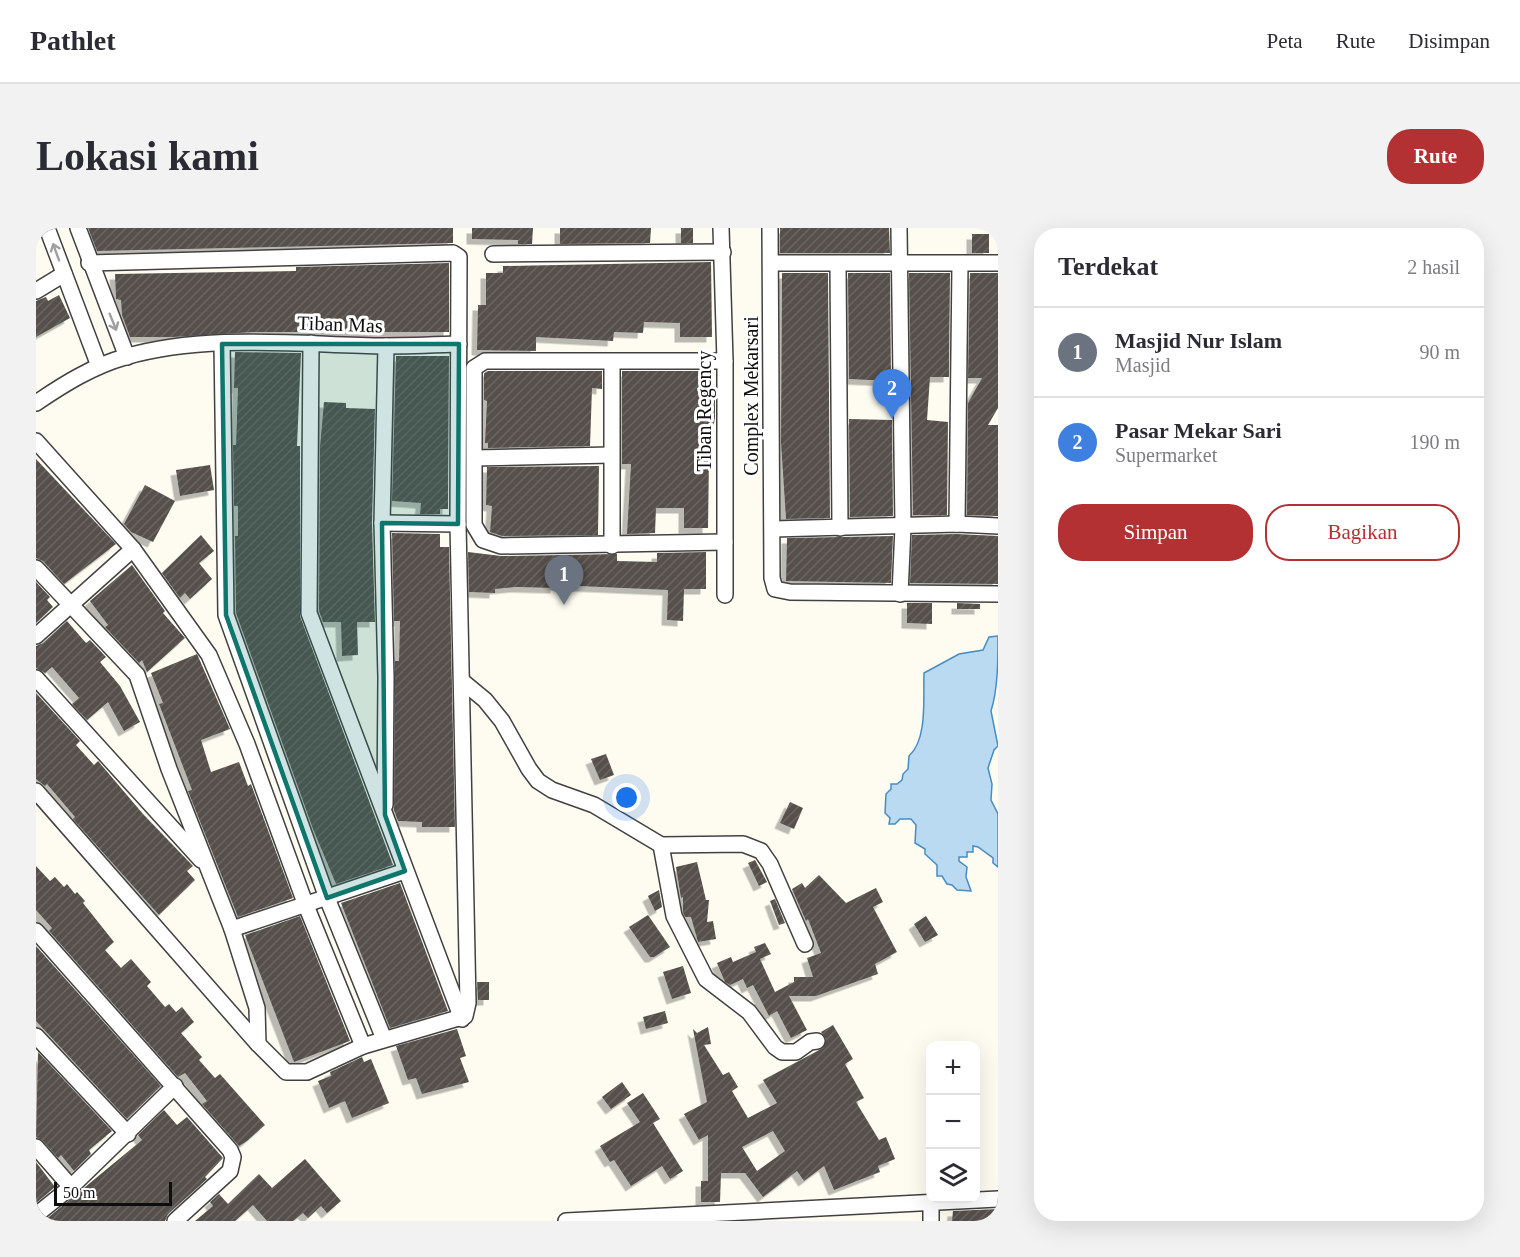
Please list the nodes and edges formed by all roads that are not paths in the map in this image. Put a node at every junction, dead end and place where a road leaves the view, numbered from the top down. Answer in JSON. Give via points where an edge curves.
{"nodes":[{"id":1,"x":47,"y":228,"type":"edge"},
{"id":2,"x":78,"y":228,"type":"edge"},
{"id":3,"x":721,"y":228,"type":"edge"},
{"id":4,"x":770,"y":228,"type":"edge"},
{"id":5,"x":899,"y":228,"type":"edge"},
{"id":6,"x":723,"y":252,"type":"junction"},
{"id":7,"x":493,"y":254,"type":"dead end"},
{"id":8,"x":89,"y":263,"type":"junction"},
{"id":9,"x":771,"y":263,"type":"junction"},
{"id":10,"x":998,"y":263,"type":"edge"},
{"id":11,"x":899,"y":264,"type":"junction"},
{"id":12,"x":960,"y":264,"type":"junction"},
{"id":13,"x":838,"y":265,"type":"junction"},
{"id":14,"x":64,"y":274,"type":"junction"},
{"id":15,"x":97,"y":283,"type":"junction"},
{"id":16,"x":36,"y":291,"type":"edge"},
{"id":17,"x":72,"y":291,"type":"junction"},
{"id":18,"x":311,"y":343,"type":"junction"},
{"id":19,"x":222,"y":344,"type":"junction"},
{"id":20,"x":459,"y":344,"type":"junction"},
{"id":21,"x":386,"y":346,"type":"junction"},
{"id":22,"x":127,"y":357,"type":"junction"},
{"id":23,"x":725,"y":361,"type":"junction"},
{"id":24,"x":612,"y":363,"type":"junction"},
{"id":25,"x":99,"y":366,"type":"junction"},
{"id":26,"x":36,"y":403,"type":"edge"},
{"id":27,"x":36,"y":441,"type":"edge"},
{"id":28,"x":611,"y":455,"type":"junction"},
{"id":29,"x":475,"y":458,"type":"junction"},
{"id":30,"x":382,"y":523,"type":"junction"},
{"id":31,"x":458,"y":524,"type":"junction"},
{"id":32,"x":957,"y":524,"type":"junction"},
{"id":33,"x":998,"y":526,"type":"edge"},
{"id":34,"x":903,"y":527,"type":"junction"},
{"id":35,"x":840,"y":528,"type":"junction"},
{"id":36,"x":773,"y":529,"type":"junction"},
{"id":37,"x":725,"y":542,"type":"junction"},
{"id":38,"x":612,"y":546,"type":"junction"},
{"id":39,"x":133,"y":549,"type":"junction"},
{"id":40,"x":36,"y":568,"type":"edge"},
{"id":41,"x":900,"y":594,"type":"junction"},
{"id":42,"x":998,"y":594,"type":"edge"},
{"id":43,"x":725,"y":595,"type":"dead end"},
{"id":44,"x":70,"y":606,"type":"junction"},
{"id":45,"x":36,"y":636,"type":"edge"},
{"id":46,"x":36,"y":678,"type":"edge"},
{"id":47,"x":462,"y":681,"type":"junction"},
{"id":48,"x":36,"y":791,"type":"edge"},
{"id":49,"x":385,"y":815,"type":"junction"},
{"id":50,"x":661,"y":845,"type":"junction"},
{"id":51,"x":207,"y":867,"type":"junction"},
{"id":52,"x":405,"y":871,"type":"junction"},
{"id":53,"x":327,"y":898,"type":"junction"},
{"id":54,"x":305,"y":903,"type":"junction"},
{"id":55,"x":232,"y":929,"type":"junction"},
{"id":56,"x":36,"y":931,"type":"edge"},
{"id":57,"x":805,"y":944,"type":"dead end"},
{"id":58,"x":462,"y":1019,"type":"junction"},
{"id":59,"x":36,"y":1036,"type":"edge"},
{"id":60,"x":384,"y":1039,"type":"junction"},
{"id":61,"x":817,"y":1041,"type":"dead end"},
{"id":62,"x":258,"y":1044,"type":"junction"},
{"id":63,"x":363,"y":1046,"type":"junction"},
{"id":64,"x":175,"y":1086,"type":"junction"},
{"id":65,"x":128,"y":1134,"type":"junction"},
{"id":66,"x":36,"y":1147,"type":"edge"},
{"id":67,"x":71,"y":1187,"type":"junction"},
{"id":68,"x":998,"y":1199,"type":"edge"},
{"id":69,"x":980,"y":1200,"type":"edge"},
{"id":70,"x":931,"y":1203,"type":"joint"},
{"id":71,"x":36,"y":1215,"type":"edge"},
{"id":72,"x":664,"y":1218,"type":"edge"},
{"id":73,"x":175,"y":1221,"type":"edge"},
{"id":74,"x":566,"y":1221,"type":"edge"},
{"id":75,"x":931,"y":1221,"type":"edge"}],
"edges":[{"from":14,"to":1,"type":"street","one_way":true},
{"from":2,"to":8,"type":"street"},
{"from":3,"to":6,"type":"street","name":"Tiban Regency"},
{"from":4,"to":9,"type":"street","name":"Complex Mekarsari"},
{"from":5,"to":11,"type":"street"},
{"from":6,"to":7,"type":"street"},
{"from":6,"to":23,"type":"street","name":"Tiban Regency"},
{"from":8,"to":15,"type":"street"},
{"from":8,"to":20,"type":"street","via":[[453,253],[459,257]]},
{"from":9,"to":13,"type":"street"},
{"from":9,"to":36,"type":"street","name":"Complex Mekarsari"},
{"from":10,"to":12,"type":"street"},
{"from":11,"to":12,"type":"street"},
{"from":11,"to":13,"type":"street"},
{"from":11,"to":34,"type":"street"},
{"from":12,"to":32,"type":"street"},
{"from":13,"to":35,"type":"street"},
{"from":14,"to":16,"type":"street"},
{"from":14,"to":17,"type":"street"},
{"from":15,"to":17,"type":"street"},
{"from":15,"to":22,"type":"street","one_way":true},
{"from":17,"to":25,"type":"street"},
{"from":18,"to":19,"type":"street","name":"Tiban Mas"},
{"from":18,"to":21,"type":"street","name":"Tiban Mas"},
{"from":18,"to":49,"type":"street","via":[[309,613]]},
{"from":19,"to":22,"type":"street","name":"Tiban Mas"},
{"from":19,"to":53,"type":"street","via":[[226,615]]},
{"from":20,"to":21,"type":"street","name":"Tiban Mas"},
{"from":20,"to":31,"type":"street"},
{"from":21,"to":30,"type":"street"},
{"from":22,"to":25,"type":"street","name":"Tiban Mas"},
{"from":23,"to":24,"type":"street"},
{"from":23,"to":37,"type":"street","name":"Tiban Regency"},
{"from":24,"to":28,"type":"street"},
{"from":24,"to":29,"type":"street","via":[[478,363],[474,368]]},
{"from":25,"to":26,"type":"street","name":"Tiban Mas"},
{"from":27,"to":39,"type":"street"},
{"from":28,"to":29,"type":"street"},
{"from":28,"to":38,"type":"street"},
{"from":29,"to":38,"type":"street","via":[[474,525],[483,540],[501,546]]},
{"from":30,"to":31,"type":"street"},
{"from":30,"to":49,"type":"street"},
{"from":31,"to":47,"type":"street"},
{"from":32,"to":33,"type":"street"},
{"from":32,"to":34,"type":"street"},
{"from":34,"to":35,"type":"street"},
{"from":34,"to":41,"type":"street"},
{"from":35,"to":36,"type":"street"},
{"from":36,"to":41,"type":"street","name":"Complex Mekarsari","via":[[772,579],[778,590]]},
{"from":37,"to":38,"type":"street"},
{"from":37,"to":43,"type":"street","name":"Tiban Regency"},
{"from":39,"to":44,"type":"street"},
{"from":39,"to":54,"type":"street","via":[[209,655],[248,744]]},
{"from":40,"to":44,"type":"street"},
{"from":41,"to":42,"type":"street","name":"Complex Mekarsari"},
{"from":44,"to":45,"type":"street"},
{"from":44,"to":51,"type":"street","via":[[137,675]]},
{"from":46,"to":51,"type":"street"},
{"from":47,"to":50,"type":"street","via":[[502,721],[538,781],[594,805]]},
{"from":47,"to":58,"type":"street","via":[[468,1004]]},
{"from":48,"to":62,"type":"street"},
{"from":49,"to":52,"type":"street"},
{"from":50,"to":57,"type":"street","via":[[743,844],[761,851]]},
{"from":50,"to":61,"type":"street","via":[[674,916],[706,979],[749,1012],[782,1052],[796,1052]]},
{"from":51,"to":55,"type":"street"},
{"from":52,"to":53,"type":"street"},
{"from":52,"to":58,"type":"street"},
{"from":53,"to":54,"type":"street"},
{"from":53,"to":60,"type":"street"},
{"from":54,"to":55,"type":"street"},
{"from":54,"to":63,"type":"street"},
{"from":55,"to":62,"type":"street","via":[[257,1008]]},
{"from":56,"to":64,"type":"street"},
{"from":58,"to":60,"type":"street"},
{"from":59,"to":65,"type":"street"},
{"from":60,"to":63,"type":"street"},
{"from":62,"to":63,"type":"street","via":[[282,1070],[291,1073],[307,1072]]},
{"from":64,"to":65,"type":"street"},
{"from":64,"to":73,"type":"street","via":[[233,1157],[230,1171]]},
{"from":65,"to":67,"type":"street"},
{"from":66,"to":67,"type":"street"},
{"from":67,"to":71,"type":"street"},
{"from":68,"to":69,"type":"street"},
{"from":70,"to":72,"type":"street"},
{"from":70,"to":75,"type":"street"},
{"from":72,"to":74,"type":"street"}]}
